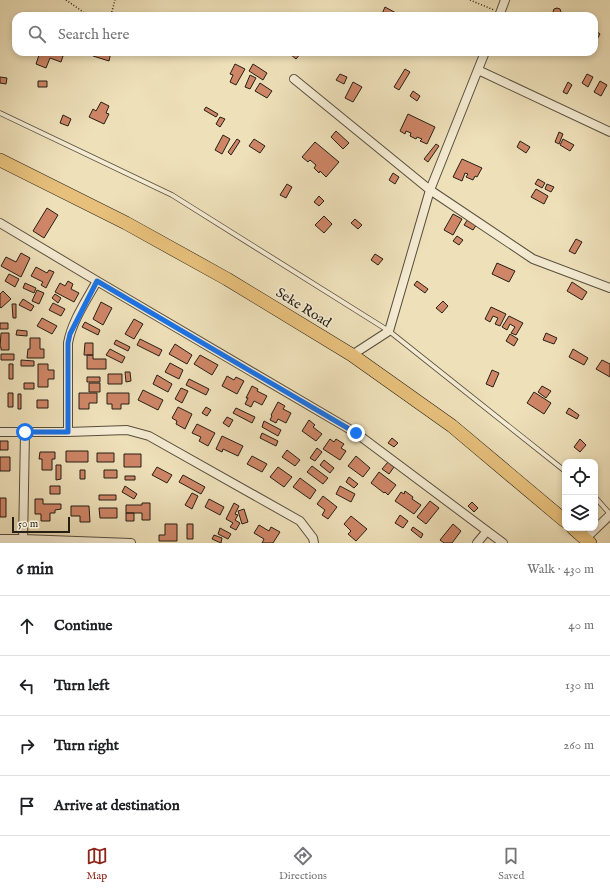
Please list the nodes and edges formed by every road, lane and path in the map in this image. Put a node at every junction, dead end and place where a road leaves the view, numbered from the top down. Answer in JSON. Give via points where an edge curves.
{"nodes":[{"id":1,"x":66,"y":0,"type":"edge"},
{"id":2,"x":115,"y":0,"type":"edge"},
{"id":3,"x":470,"y":0,"type":"edge"},
{"id":4,"x":505,"y":0,"type":"edge"},
{"id":5,"x":83,"y":12,"type":"edge"},
{"id":6,"x":112,"y":12,"type":"edge"},
{"id":7,"x":495,"y":12,"type":"edge"},
{"id":8,"x":500,"y":12,"type":"edge"},
{"id":9,"x":483,"y":56,"type":"edge"},
{"id":10,"x":478,"y":70,"type":"junction"},
{"id":11,"x":294,"y":80,"type":"dead end"},
{"id":12,"x":0,"y":113,"type":"edge"},
{"id":13,"x":610,"y":132,"type":"edge"},
{"id":14,"x":0,"y":160,"type":"edge"},
{"id":15,"x":430,"y":190,"type":"junction"},
{"id":16,"x":0,"y":223,"type":"edge"},
{"id":17,"x":97,"y":281,"type":"junction"},
{"id":18,"x":610,"y":288,"type":"edge"},
{"id":19,"x":389,"y":331,"type":"junction"},
{"id":20,"x":352,"y":356,"type":"junction"},
{"id":21,"x":0,"y":432,"type":"edge"},
{"id":22,"x":25,"y":432,"type":"junction"},
{"id":23,"x":68,"y":432,"type":"junction"},
{"id":24,"x":562,"y":469,"type":"edge"},
{"id":25,"x":598,"y":501,"type":"edge"},
{"id":26,"x":610,"y":515,"type":"edge"},
{"id":27,"x":562,"y":519,"type":"edge"},
{"id":28,"x":487,"y":531,"type":"junction"},
{"id":29,"x":576,"y":531,"type":"edge"},
{"id":30,"x":0,"y":539,"type":"edge"},
{"id":31,"x":23,"y":541,"type":"edge"},
{"id":32,"x":588,"y":541,"type":"edge"},
{"id":33,"x":131,"y":543,"type":"edge"},
{"id":34,"x":314,"y":543,"type":"edge"},
{"id":35,"x":477,"y":543,"type":"edge"},
{"id":36,"x":503,"y":543,"type":"edge"}],
"edges":[{"from":1,"to":5,"type":"path"},
{"from":2,"to":6,"type":"path"},
{"from":3,"to":7,"type":"path"},
{"from":4,"to":8,"type":"street"},
{"from":9,"to":10,"type":"street"},
{"from":10,"to":13,"type":"street"},
{"from":10,"to":15,"type":"street"},
{"from":11,"to":15,"type":"street"},
{"from":12,"to":19,"type":"lane","via":[[172,195]]},
{"from":14,"to":20,"type":"main road","name":"Seke Road","via":[[126,223],[227,279]]},
{"from":15,"to":18,"type":"street","via":[[533,258]]},
{"from":15,"to":19,"type":"street"},
{"from":16,"to":17,"type":"street"},
{"from":17,"to":23,"type":"street","via":[[70,334],[68,343]]},
{"from":17,"to":28,"type":"street","via":[[356,433]]},
{"from":19,"to":20,"type":"street"},
{"from":19,"to":24,"type":"lane"},
{"from":20,"to":27,"type":"main road","name":"Seke Road","via":[[452,426]]},
{"from":21,"to":22,"type":"street"},
{"from":22,"to":23,"type":"street"},
{"from":22,"to":31,"type":"street"},
{"from":23,"to":34,"type":"street","via":[[127,430],[149,436],[300,521]]},
{"from":25,"to":26,"type":"lane"},
{"from":26,"to":32,"type":"street"},
{"from":28,"to":35,"type":"street"},
{"from":28,"to":36,"type":"street"},
{"from":29,"to":32,"type":"main road"},
{"from":30,"to":31,"type":"street"},
{"from":31,"to":33,"type":"street"}]}
